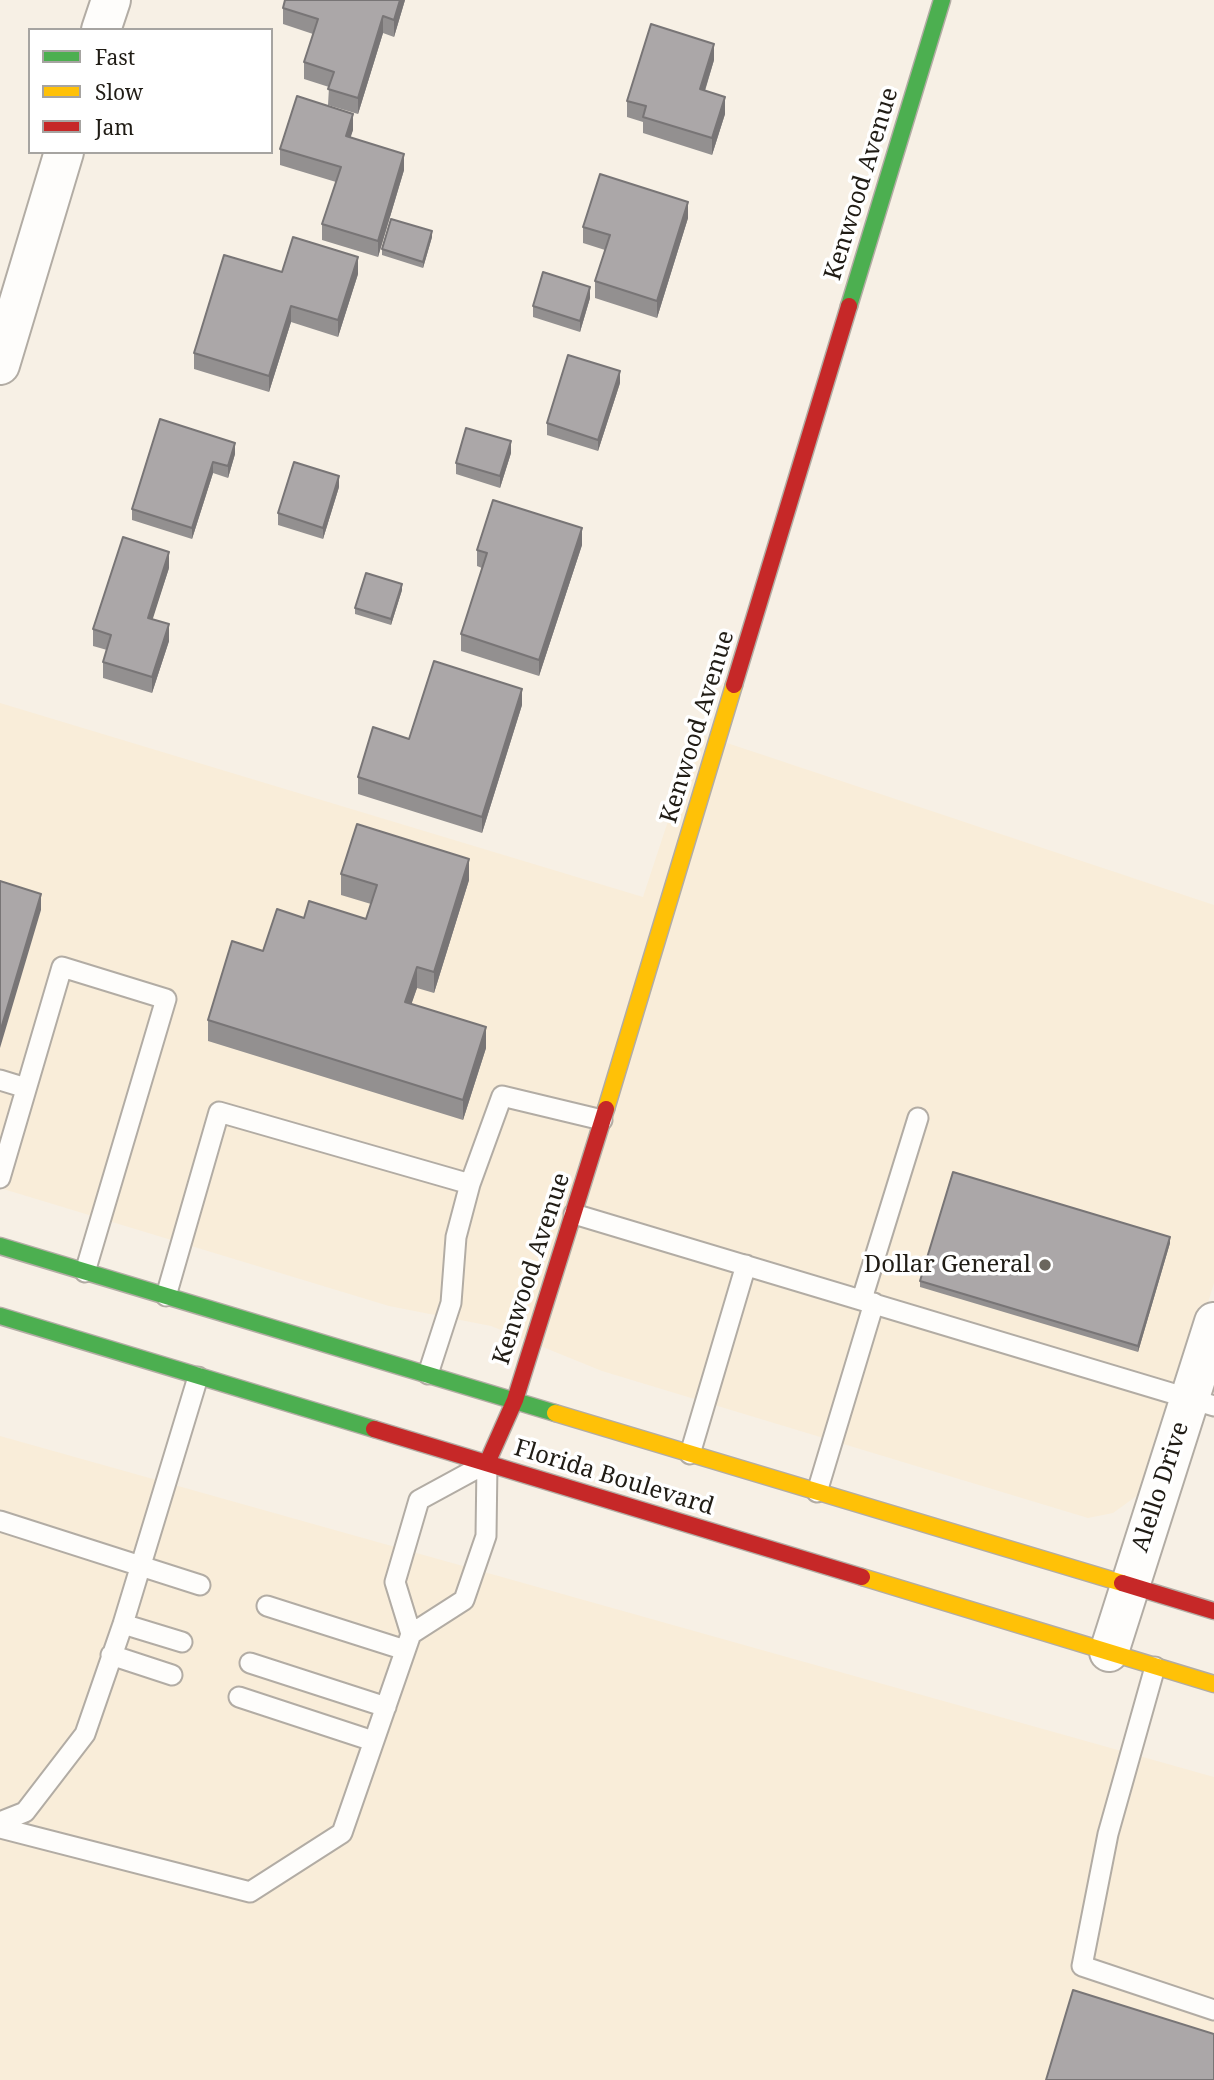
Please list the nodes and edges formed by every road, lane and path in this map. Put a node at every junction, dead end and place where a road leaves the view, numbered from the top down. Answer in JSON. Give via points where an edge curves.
{"nodes":[{"id":1,"x":111,"y":0,"type":"edge"},
{"id":2,"x":942,"y":0,"type":"edge"},
{"id":3,"x":103,"y":28,"type":"edge"},
{"id":4,"x":63,"y":154,"type":"edge"},
{"id":5,"x":0,"y":365,"type":"edge"},
{"id":6,"x":0,"y":1080,"type":"edge"},
{"id":7,"x":26,"y":1088,"type":"junction"},
{"id":8,"x":918,"y":1118,"type":"dead end"},
{"id":9,"x":602,"y":1120,"type":"junction"},
{"id":10,"x":0,"y":1178,"type":"edge"},
{"id":11,"x":470,"y":1184,"type":"junction"},
{"id":12,"x":574,"y":1214,"type":"junction"},
{"id":13,"x":0,"y":1246,"type":"edge"},
{"id":14,"x":746,"y":1265,"type":"junction"},
{"id":15,"x":85,"y":1272,"type":"junction"},
{"id":16,"x":166,"y":1296,"type":"junction"},
{"id":17,"x":868,"y":1301,"type":"junction"},
{"id":18,"x":0,"y":1317,"type":"edge"},
{"id":19,"x":1214,"y":1322,"type":"edge"},
{"id":20,"x":428,"y":1374,"type":"junction"},
{"id":21,"x":198,"y":1377,"type":"junction"},
{"id":22,"x":514,"y":1400,"type":"junction"},
{"id":23,"x":1202,"y":1401,"type":"edge"},
{"id":24,"x":690,"y":1454,"type":"junction"},
{"id":25,"x":487,"y":1463,"type":"junction"},
{"id":26,"x":817,"y":1492,"type":"junction"},
{"id":27,"x":0,"y":1521,"type":"edge"},
{"id":28,"x":141,"y":1567,"type":"junction"},
{"id":29,"x":200,"y":1585,"type":"dead end"},
{"id":30,"x":1130,"y":1586,"type":"junction"},
{"id":31,"x":267,"y":1606,"type":"dead end"},
{"id":32,"x":1214,"y":1611,"type":"edge"},
{"id":33,"x":123,"y":1624,"type":"junction"},
{"id":34,"x":183,"y":1642,"type":"dead end"},
{"id":35,"x":408,"y":1642,"type":"junction"},
{"id":36,"x":1109,"y":1652,"type":"junction"},
{"id":37,"x":111,"y":1655,"type":"junction"},
{"id":38,"x":250,"y":1663,"type":"dead end"},
{"id":39,"x":1155,"y":1667,"type":"junction"},
{"id":40,"x":172,"y":1675,"type":"dead end"},
{"id":41,"x":1214,"y":1684,"type":"edge"},
{"id":42,"x":239,"y":1697,"type":"dead end"},
{"id":43,"x":386,"y":1707,"type":"junction"},
{"id":44,"x":373,"y":1741,"type":"junction"},
{"id":45,"x":0,"y":1822,"type":"edge"},
{"id":46,"x":0,"y":1828,"type":"edge"},
{"id":47,"x":1214,"y":2010,"type":"edge"}],
"edges":[{"from":1,"to":3,"type":"street"},
{"from":2,"to":9,"type":"main road","name":"Kenwood Avenue"},
{"from":4,"to":5,"type":"street"},
{"from":6,"to":7,"type":"lane"},
{"from":7,"to":10,"type":"lane"},
{"from":7,"to":15,"type":"lane","via":[[62,967],[166,999]]},
{"from":8,"to":17,"type":"lane"},
{"from":9,"to":11,"type":"lane","via":[[502,1096]]},
{"from":9,"to":12,"type":"main road","name":"Kenwood Avenue"},
{"from":11,"to":16,"type":"lane","via":[[219,1112]]},
{"from":11,"to":20,"type":"lane","via":[[456,1237],[451,1303]]},
{"from":12,"to":14,"type":"lane"},
{"from":12,"to":22,"type":"main road","name":"Kenwood Avenue"},
{"from":13,"to":15,"type":"main road","name":"Florida Boulevard"},
{"from":14,"to":17,"type":"lane"},
{"from":14,"to":24,"type":"lane"},
{"from":15,"to":16,"type":"main road","name":"Florida Boulevard"},
{"from":16,"to":20,"type":"main road","name":"Florida Boulevard"},
{"from":17,"to":23,"type":"lane"},
{"from":17,"to":26,"type":"lane"},
{"from":18,"to":21,"type":"main road","name":"Florida Boulevard"},
{"from":19,"to":23,"type":"street","name":"Alello Drive"},
{"from":20,"to":22,"type":"main road","name":"Florida Boulevard"},
{"from":21,"to":25,"type":"main road","name":"Florida Boulevard"},
{"from":21,"to":28,"type":"lane"},
{"from":22,"to":24,"type":"main road","name":"Florida Boulevard"},
{"from":22,"to":25,"type":"main road","name":"Kenwood Avenue"},
{"from":23,"to":30,"type":"street","name":"Alello Drive"},
{"from":24,"to":26,"type":"main road","name":"Florida Boulevard"},
{"from":25,"to":35,"type":"lane","via":[[486,1535],[464,1600]]},
{"from":25,"to":35,"type":"lane","via":[[419,1500],[394,1582]]},
{"from":25,"to":36,"type":"main road","name":"Florida Boulevard"},
{"from":26,"to":30,"type":"main road","name":"Florida Boulevard"},
{"from":27,"to":28,"type":"lane"},
{"from":28,"to":29,"type":"lane"},
{"from":28,"to":33,"type":"lane"},
{"from":30,"to":32,"type":"main road","name":"Florida Boulevard"},
{"from":30,"to":36,"type":"street","name":"Alello Drive"},
{"from":31,"to":35,"type":"lane"},
{"from":33,"to":34,"type":"lane"},
{"from":33,"to":37,"type":"lane"},
{"from":35,"to":43,"type":"lane"},
{"from":36,"to":39,"type":"main road","name":"Florida Boulevard"},
{"from":37,"to":40,"type":"lane"},
{"from":37,"to":45,"type":"lane","via":[[85,1734],[25,1812]]},
{"from":38,"to":43,"type":"lane"},
{"from":39,"to":41,"type":"main road","name":"Florida Boulevard"},
{"from":39,"to":47,"type":"lane","via":[[1108,1834],[1083,1966]]},
{"from":42,"to":44,"type":"lane"},
{"from":43,"to":44,"type":"lane"},
{"from":44,"to":46,"type":"lane","via":[[342,1833],[250,1892]]}]}
